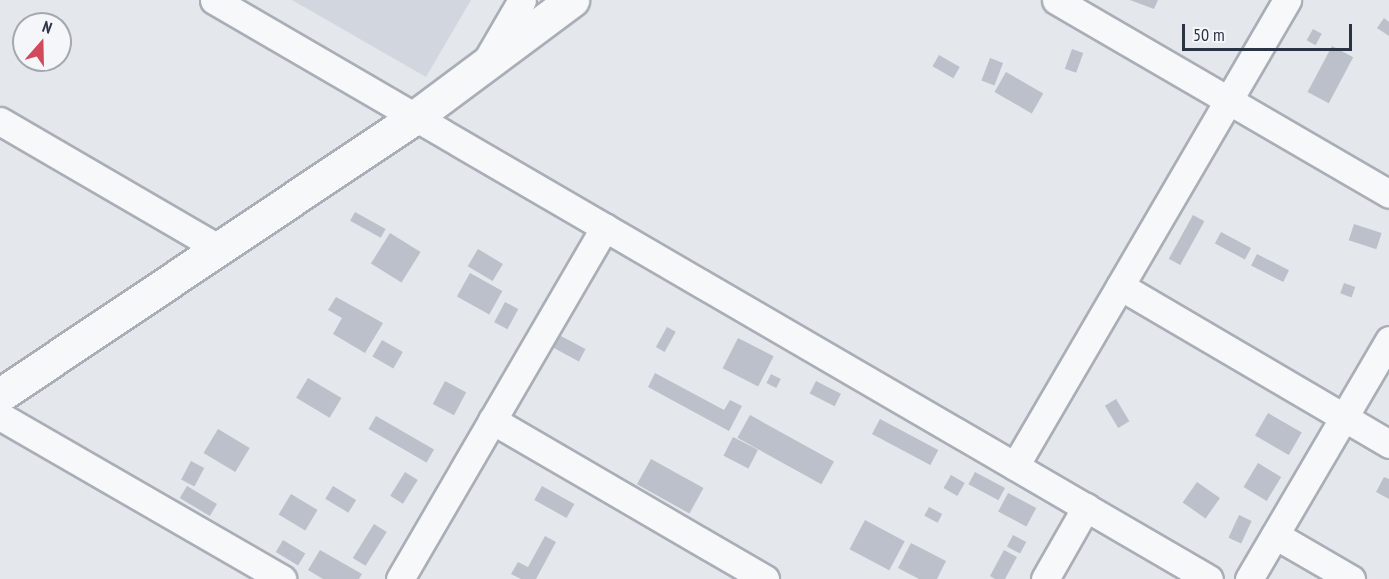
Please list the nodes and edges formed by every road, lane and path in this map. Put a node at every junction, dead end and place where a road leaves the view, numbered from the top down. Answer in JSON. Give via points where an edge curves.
{"nodes":[{"id":1,"x":214,"y":0,"type":"edge"},
{"id":2,"x":522,"y":0,"type":"edge"},
{"id":3,"x":572,"y":0,"type":"edge"},
{"id":4,"x":1056,"y":0,"type":"edge"},
{"id":5,"x":1287,"y":0,"type":"edge"},
{"id":6,"x":484,"y":66,"type":"junction"},
{"id":7,"x":1229,"y":100,"type":"junction"},
{"id":8,"x":415,"y":117,"type":"junction"},
{"id":9,"x":0,"y":121,"type":"edge"},
{"id":10,"x":1389,"y":194,"type":"edge"},
{"id":11,"x":605,"y":227,"type":"junction"},
{"id":12,"x":220,"y":249,"type":"junction"},
{"id":13,"x":1120,"y":286,"type":"junction"},
{"id":14,"x":1389,"y":340,"type":"edge"},
{"id":15,"x":0,"y":395,"type":"edge"},
{"id":16,"x":0,"y":416,"type":"edge"},
{"id":17,"x":1344,"y":417,"type":"junction"},
{"id":18,"x":492,"y":420,"type":"junction"},
{"id":19,"x":1389,"y":444,"type":"edge"},
{"id":20,"x":1015,"y":466,"type":"junction"},
{"id":21,"x":1086,"y":507,"type":"junction"},
{"id":22,"x":1275,"y":535,"type":"junction"},
{"id":23,"x":282,"y":579,"type":"edge"},
{"id":24,"x":400,"y":579,"type":"edge"},
{"id":25,"x":765,"y":579,"type":"edge"},
{"id":26,"x":1045,"y":579,"type":"edge"},
{"id":27,"x":1209,"y":579,"type":"edge"},
{"id":28,"x":1249,"y":579,"type":"edge"},
{"id":29,"x":1351,"y":579,"type":"edge"}],
"edges":[{"from":1,"to":8,"type":"street"},
{"from":2,"to":6,"type":"street"},
{"from":3,"to":6,"type":"street"},
{"from":4,"to":7,"type":"street"},
{"from":5,"to":7,"type":"street"},
{"from":6,"to":8,"type":"street"},
{"from":7,"to":10,"type":"street"},
{"from":7,"to":13,"type":"street"},
{"from":8,"to":11,"type":"street"},
{"from":8,"to":12,"type":"street"},
{"from":9,"to":12,"type":"street"},
{"from":11,"to":18,"type":"street"},
{"from":11,"to":20,"type":"street"},
{"from":12,"to":15,"type":"street"},
{"from":13,"to":17,"type":"street"},
{"from":13,"to":20,"type":"street"},
{"from":14,"to":17,"type":"street"},
{"from":16,"to":23,"type":"street"},
{"from":17,"to":19,"type":"street"},
{"from":17,"to":22,"type":"street"},
{"from":18,"to":24,"type":"street"},
{"from":18,"to":25,"type":"street"},
{"from":20,"to":21,"type":"street"},
{"from":21,"to":26,"type":"street"},
{"from":21,"to":27,"type":"street"},
{"from":22,"to":28,"type":"street"},
{"from":22,"to":29,"type":"street"}]}
